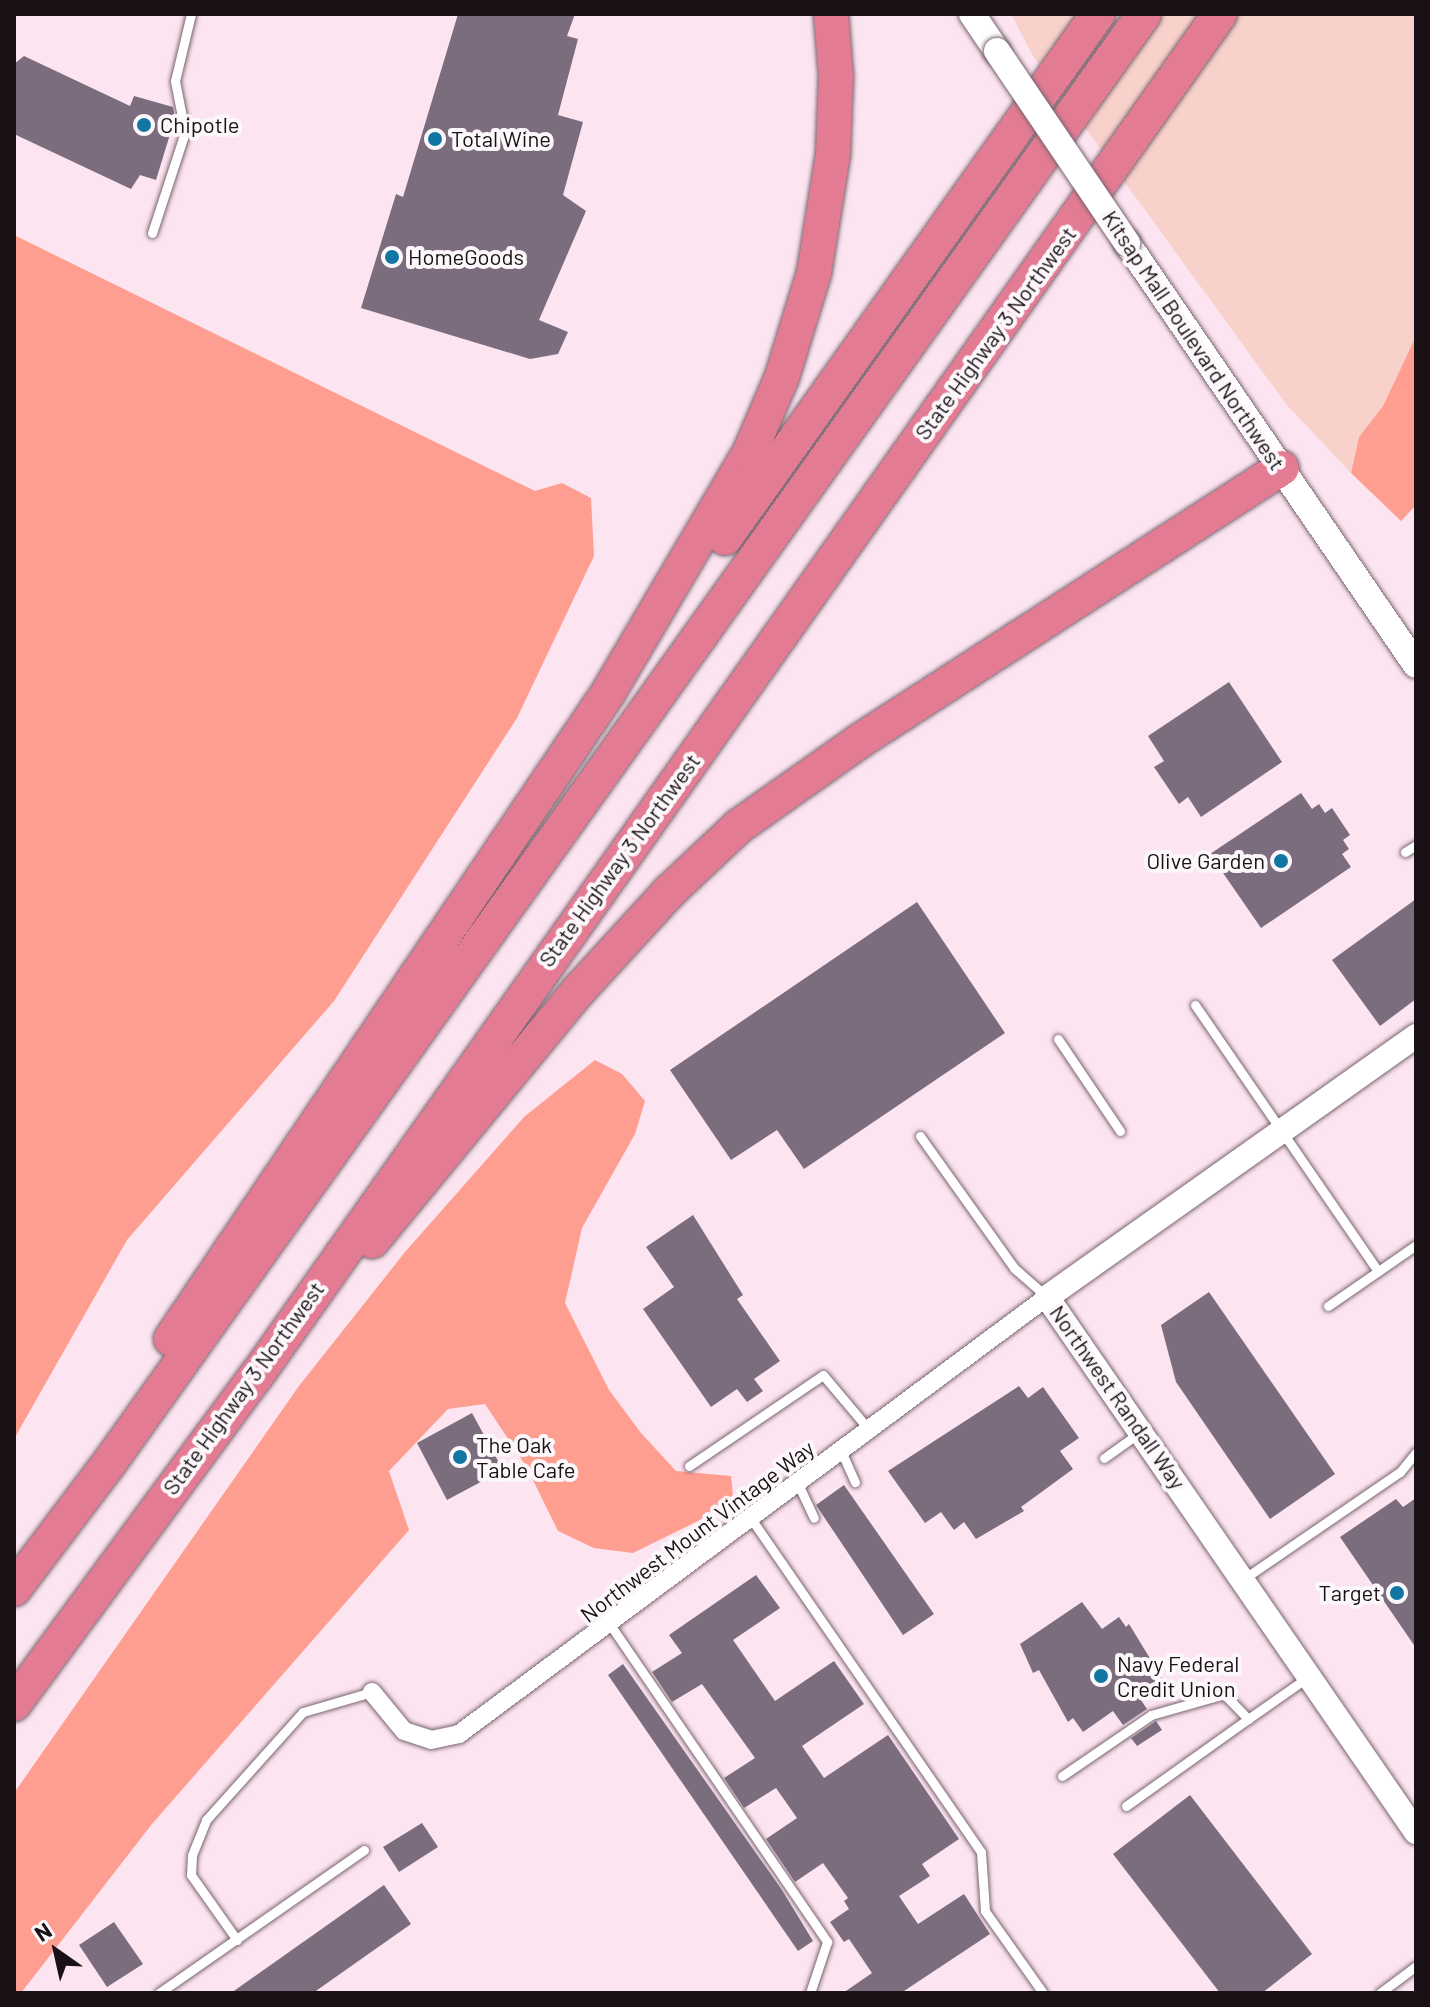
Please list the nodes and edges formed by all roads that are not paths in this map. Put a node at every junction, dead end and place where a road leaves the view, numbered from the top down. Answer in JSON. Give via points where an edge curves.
{"nodes":[{"id":1,"x":191,"y":14,"type":"edge"},
{"id":2,"x":831,"y":14,"type":"edge"},
{"id":3,"x":972,"y":14,"type":"edge"},
{"id":4,"x":1098,"y":14,"type":"edge"},
{"id":5,"x":1144,"y":14,"type":"edge"},
{"id":6,"x":1220,"y":14,"type":"edge"},
{"id":7,"x":1229,"y":14,"type":"edge"},
{"id":8,"x":1180,"y":77,"type":"junction"},
{"id":9,"x":152,"y":233,"type":"dead end"},
{"id":10,"x":1282,"y":468,"type":"junction"},
{"id":11,"x":1416,"y":665,"type":"edge"},
{"id":12,"x":608,"y":693,"type":"junction"},
{"id":13,"x":1416,"y":845,"type":"edge"},
{"id":14,"x":1405,"y":852,"type":"dead end"},
{"id":15,"x":1195,"y":1005,"type":"dead end"},
{"id":16,"x":1416,"y":1036,"type":"edge"},
{"id":17,"x":1058,"y":1039,"type":"dead end"},
{"id":18,"x":1281,"y":1130,"type":"junction"},
{"id":19,"x":1120,"y":1131,"type":"dead end"},
{"id":20,"x":920,"y":1136,"type":"dead end"},
{"id":21,"x":1416,"y":1245,"type":"edge"},
{"id":22,"x":1378,"y":1271,"type":"junction"},
{"id":23,"x":1047,"y":1297,"type":"junction"},
{"id":24,"x":1328,"y":1306,"type":"dead end"},
{"id":25,"x":257,"y":1375,"type":"junction"},
{"id":26,"x":1142,"y":1431,"type":"junction"},
{"id":27,"x":871,"y":1432,"type":"junction"},
{"id":28,"x":1416,"y":1452,"type":"edge"},
{"id":29,"x":842,"y":1453,"type":"junction"},
{"id":30,"x":1104,"y":1458,"type":"dead end"},
{"id":31,"x":689,"y":1466,"type":"dead end"},
{"id":32,"x":855,"y":1482,"type":"dead end"},
{"id":33,"x":799,"y":1486,"type":"junction"},
{"id":34,"x":814,"y":1518,"type":"dead end"},
{"id":35,"x":752,"y":1520,"type":"junction"},
{"id":36,"x":1245,"y":1578,"type":"junction"},
{"id":37,"x":14,"y":1581,"type":"edge"},
{"id":38,"x":14,"y":1589,"type":"edge"},
{"id":39,"x":611,"y":1626,"type":"junction"},
{"id":40,"x":1311,"y":1675,"type":"junction"},
{"id":41,"x":372,"y":1692,"type":"joint"},
{"id":42,"x":14,"y":1704,"type":"edge"},
{"id":43,"x":1248,"y":1719,"type":"junction"},
{"id":44,"x":1062,"y":1776,"type":"dead end"},
{"id":45,"x":1126,"y":1806,"type":"dead end"},
{"id":46,"x":1416,"y":1832,"type":"edge"},
{"id":47,"x":364,"y":1850,"type":"dead end"},
{"id":48,"x":237,"y":1940,"type":"junction"},
{"id":49,"x":1414,"y":1972,"type":"edge"},
{"id":50,"x":159,"y":1993,"type":"edge"},
{"id":51,"x":810,"y":1993,"type":"edge"},
{"id":52,"x":1043,"y":1993,"type":"edge"},
{"id":53,"x":1380,"y":1993,"type":"edge"}],
"edges":[{"from":1,"to":9,"type":"lane","via":[[175,81],[185,132]]},
{"from":2,"to":12,"type":"highway","via":[[836,76],[833,154],[814,273],[795,339],[768,416],[730,491]]},
{"from":3,"to":10,"type":"main road","name":"Kitsap Mall Boulevard Northwest","bridge":true},
{"from":4,"to":12,"type":"highway","via":[[734,527]]},
{"from":5,"to":38,"type":"highway"},
{"from":6,"to":8,"type":"highway","name":"State Highway 3 Northwest"},
{"from":7,"to":8,"type":"highway"},
{"from":8,"to":25,"type":"highway","name":"State Highway 3 Northwest","via":[[428,1127]]},
{"from":10,"to":11,"type":"main road","name":"Kitsap Mall Boulevard Northwest"},
{"from":10,"to":25,"type":"highway","via":[[861,740],[715,847],[580,989]]},
{"from":12,"to":37,"type":"highway","via":[[289,1157]]},
{"from":13,"to":14,"type":"lane"},
{"from":15,"to":18,"type":"lane"},
{"from":16,"to":18,"type":"street","name":"Northwest Randall Way"},
{"from":17,"to":19,"type":"lane"},
{"from":18,"to":22,"type":"lane"},
{"from":18,"to":23,"type":"street","name":"Northwest Randall Way"},
{"from":20,"to":23,"type":"lane","via":[[1014,1268]]},
{"from":21,"to":22,"type":"lane"},
{"from":22,"to":24,"type":"lane"},
{"from":23,"to":26,"type":"street","name":"Northwest Randall Way"},
{"from":23,"to":27,"type":"street","name":"Northwest Mount Vintage Way"},
{"from":25,"to":42,"type":"highway","name":"State Highway 3 Northwest"},
{"from":26,"to":30,"type":"lane"},
{"from":26,"to":36,"type":"street","name":"Northwest Randall Way"},
{"from":27,"to":29,"type":"street","name":"Northwest Mount Vintage Way"},
{"from":27,"to":31,"type":"lane","via":[[823,1375]]},
{"from":28,"to":36,"type":"lane","via":[[1400,1472]]},
{"from":29,"to":32,"type":"lane"},
{"from":29,"to":33,"type":"street","name":"Northwest Mount Vintage Way"},
{"from":33,"to":34,"type":"lane"},
{"from":33,"to":35,"type":"street","name":"Northwest Mount Vintage Way"},
{"from":35,"to":39,"type":"street","name":"Northwest Mount Vintage Way"},
{"from":35,"to":52,"type":"lane","via":[[981,1852],[985,1911]]},
{"from":36,"to":40,"type":"street","name":"Northwest Randall Way"},
{"from":39,"to":41,"type":"street","name":"Northwest Mount Vintage Way","via":[[459,1734],[431,1740],[404,1731]]},
{"from":39,"to":51,"type":"lane","via":[[827,1942]]},
{"from":40,"to":43,"type":"lane"},
{"from":40,"to":46,"type":"street","name":"Northwest Randall Way"},
{"from":41,"to":48,"type":"lane","via":[[303,1712],[206,1820],[192,1855],[191,1875]]},
{"from":43,"to":44,"type":"lane","via":[[1224,1694],[1151,1715]]},
{"from":43,"to":45,"type":"lane"},
{"from":47,"to":48,"type":"lane"},
{"from":48,"to":50,"type":"lane"},
{"from":49,"to":53,"type":"lane"}]}
